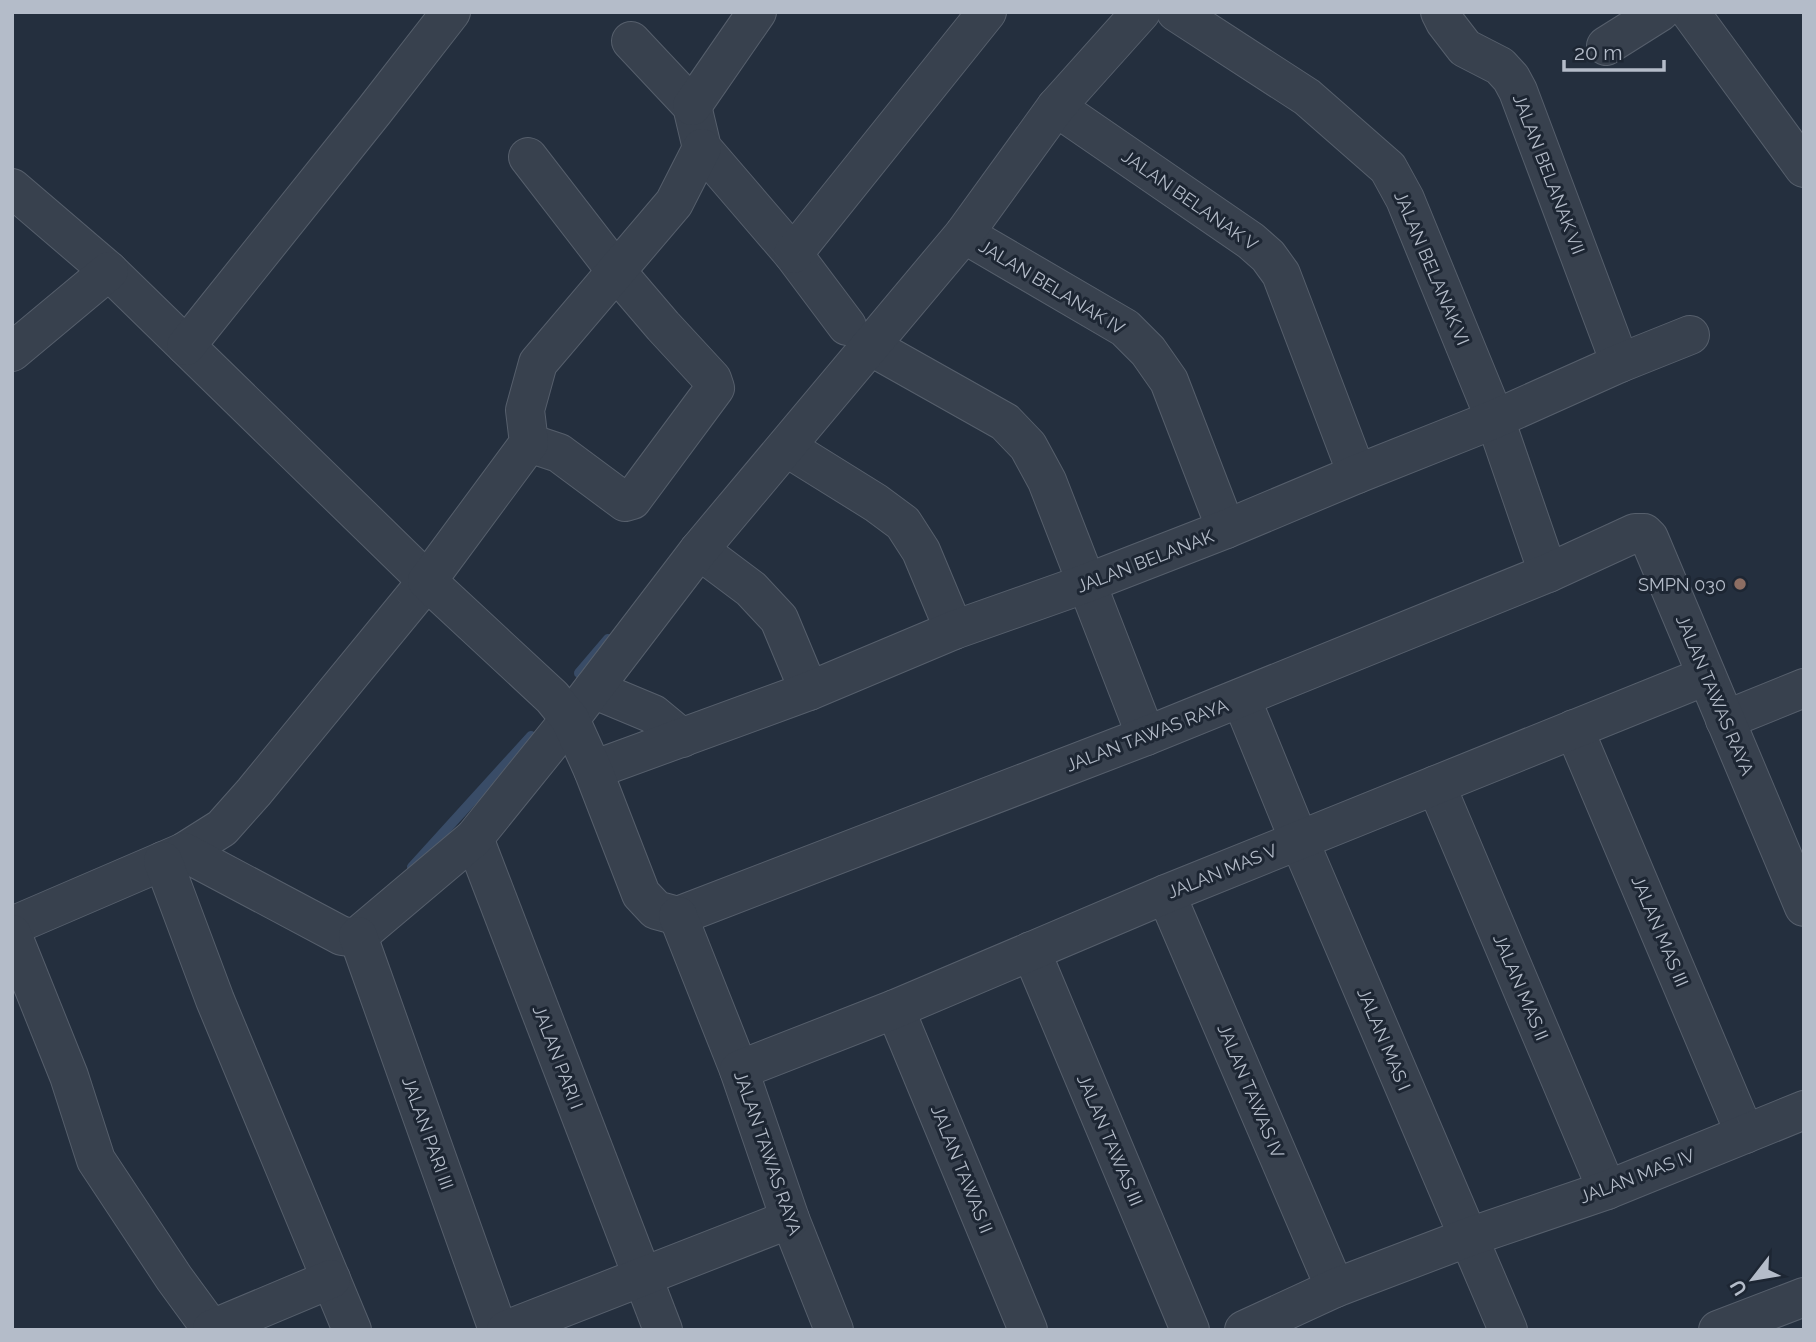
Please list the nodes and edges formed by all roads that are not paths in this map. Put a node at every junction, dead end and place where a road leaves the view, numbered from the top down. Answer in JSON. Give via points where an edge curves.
{"nodes":[{"id":1,"x":451,"y":12,"type":"edge"},
{"id":2,"x":757,"y":12,"type":"edge"},
{"id":3,"x":988,"y":12,"type":"edge"},
{"id":4,"x":1141,"y":12,"type":"edge"},
{"id":5,"x":1176,"y":12,"type":"edge"},
{"id":6,"x":1440,"y":12,"type":"edge"},
{"id":7,"x":1660,"y":12,"type":"edge"},
{"id":8,"x":1690,"y":12,"type":"edge"},
{"id":9,"x":631,"y":41,"type":"dead end"},
{"id":10,"x":1606,"y":46,"type":"dead end"},
{"id":11,"x":692,"y":106,"type":"junction"},
{"id":12,"x":1056,"y":107,"type":"junction"},
{"id":13,"x":702,"y":148,"type":"junction"},
{"id":14,"x":528,"y":157,"type":"dead end"},
{"id":15,"x":1804,"y":168,"type":"edge"},
{"id":16,"x":12,"y":188,"type":"edge"},
{"id":17,"x":964,"y":234,"type":"junction"},
{"id":18,"x":793,"y":254,"type":"junction"},
{"id":19,"x":109,"y":271,"type":"junction"},
{"id":20,"x":616,"y":271,"type":"junction"},
{"id":21,"x":1690,"y":335,"type":"dead end"},
{"id":22,"x":859,"y":336,"type":"junction"},
{"id":23,"x":186,"y":346,"type":"junction"},
{"id":24,"x":12,"y":352,"type":"edge"},
{"id":25,"x":1620,"y":363,"type":"junction"},
{"id":26,"x":1495,"y":419,"type":"junction"},
{"id":27,"x":530,"y":443,"type":"junction"},
{"id":28,"x":786,"y":447,"type":"junction"},
{"id":29,"x":1357,"y":474,"type":"junction"},
{"id":30,"x":1226,"y":529,"type":"junction"},
{"id":31,"x":699,"y":550,"type":"junction"},
{"id":32,"x":1548,"y":573,"type":"junction"},
{"id":33,"x":427,"y":581,"type":"junction"},
{"id":34,"x":1087,"y":583,"type":"junction"},
{"id":35,"x":954,"y":631,"type":"junction"},
{"id":36,"x":1706,"y":676,"type":"junction"},
{"id":37,"x":1804,"y":688,"type":"edge"},
{"id":38,"x":593,"y":689,"type":"junction"},
{"id":39,"x":809,"y":691,"type":"junction"},
{"id":40,"x":1241,"y":698,"type":"junction"},
{"id":41,"x":570,"y":719,"type":"junction"},
{"id":42,"x":1726,"y":720,"type":"junction"},
{"id":43,"x":1574,"y":729,"type":"junction"},
{"id":44,"x":1146,"y":736,"type":"junction"},
{"id":45,"x":682,"y":738,"type":"junction"},
{"id":46,"x":593,"y":770,"type":"junction"},
{"id":47,"x":1436,"y":785,"type":"junction"},
{"id":48,"x":474,"y":838,"type":"junction"},
{"id":49,"x":1299,"y":840,"type":"junction"},
{"id":50,"x":174,"y":856,"type":"junction"},
{"id":51,"x":1166,"y":894,"type":"junction"},
{"id":52,"x":1804,"y":907,"type":"edge"},
{"id":53,"x":678,"y":916,"type":"junction"},
{"id":54,"x":12,"y":926,"type":"edge"},
{"id":55,"x":12,"y":934,"type":"edge"},
{"id":56,"x":358,"y":936,"type":"junction"},
{"id":57,"x":1031,"y":951,"type":"junction"},
{"id":58,"x":895,"y":1009,"type":"junction"},
{"id":59,"x":740,"y":1070,"type":"junction"},
{"id":60,"x":1804,"y":1110,"type":"edge"},
{"id":61,"x":1745,"y":1134,"type":"junction"},
{"id":62,"x":1607,"y":1190,"type":"junction"},
{"id":63,"x":790,"y":1219,"type":"junction"},
{"id":64,"x":1469,"y":1237,"type":"junction"},
{"id":65,"x":643,"y":1276,"type":"junction"},
{"id":66,"x":331,"y":1279,"type":"junction"},
{"id":67,"x":1335,"y":1288,"type":"junction"},
{"id":68,"x":1804,"y":1297,"type":"edge"},
{"id":69,"x":212,"y":1329,"type":"edge"},
{"id":70,"x":352,"y":1330,"type":"edge"},
{"id":71,"x":498,"y":1330,"type":"edge"},
{"id":72,"x":506,"y":1330,"type":"edge"},
{"id":73,"x":663,"y":1330,"type":"edge"},
{"id":74,"x":834,"y":1330,"type":"edge"},
{"id":75,"x":1028,"y":1330,"type":"edge"},
{"id":76,"x":1190,"y":1330,"type":"edge"},
{"id":77,"x":1244,"y":1330,"type":"edge"},
{"id":78,"x":1508,"y":1330,"type":"edge"},
{"id":79,"x":1718,"y":1330,"type":"edge"}],
"edges":[{"from":1,"to":23,"type":"street"},
{"from":2,"to":11,"type":"street"},
{"from":3,"to":18,"type":"street"},
{"from":4,"to":12,"type":"street"},
{"from":5,"to":26,"type":"street","name":"JALAN BELANAK VI","via":[[1307,97],[1388,168]]},
{"from":6,"to":25,"type":"street","name":"JALAN BELANAK VII","via":[[1465,48],[1500,66],[1518,91]]},
{"from":7,"to":10,"type":"street"},
{"from":8,"to":15,"type":"street"},
{"from":9,"to":11,"type":"street"},
{"from":11,"to":13,"type":"street"},
{"from":12,"to":17,"type":"street"},
{"from":12,"to":29,"type":"street","name":"JALAN BELANAK V","via":[[1268,256],[1282,274]]},
{"from":13,"to":18,"type":"street"},
{"from":13,"to":20,"type":"street","via":[[674,203]]},
{"from":14,"to":20,"type":"street"},
{"from":16,"to":19,"type":"street"},
{"from":17,"to":22,"type":"street"},
{"from":17,"to":30,"type":"street","name":"JALAN BELANAK IV","via":[[1125,328],[1149,351],[1169,381]]},
{"from":18,"to":22,"type":"street"},
{"from":19,"to":23,"type":"street"},
{"from":19,"to":24,"type":"street"},
{"from":20,"to":27,"type":"street","via":[[538,363],[525,410]]},
{"from":20,"to":27,"type":"street","via":[[712,379],[715,388],[632,500],[625,502],[559,453]]},
{"from":21,"to":25,"type":"street","name":"JALAN BELANAK"},
{"from":22,"to":28,"type":"street"},
{"from":22,"to":34,"type":"street","via":[[1005,422],[1028,446],[1047,481]]},
{"from":23,"to":33,"type":"street"},
{"from":25,"to":26,"type":"street","name":"JALAN BELANAK"},
{"from":26,"to":29,"type":"street","name":"JALAN BELANAK"},
{"from":26,"to":32,"type":"street","name":"JALAN BELANAK VI"},
{"from":27,"to":33,"type":"street"},
{"from":28,"to":31,"type":"street"},
{"from":28,"to":35,"type":"street","via":[[903,523],[921,551]]},
{"from":29,"to":30,"type":"street","name":"JALAN BELANAK"},
{"from":30,"to":34,"type":"street","name":"JALAN BELANAK"},
{"from":31,"to":38,"type":"street"},
{"from":31,"to":39,"type":"street","via":[[751,589],[779,619]]},
{"from":32,"to":36,"type":"street","name":"JALAN TAWAS RAYA","via":[[1644,533]]},
{"from":32,"to":40,"type":"street","name":"JALAN TAWAS RAYA"},
{"from":33,"to":41,"type":"street"},
{"from":33,"to":50,"type":"street","via":[[222,828]]},
{"from":34,"to":35,"type":"street","name":"JALAN BELANAK"},
{"from":34,"to":44,"type":"street"},
{"from":35,"to":39,"type":"street","name":"JALAN BELANAK"},
{"from":36,"to":42,"type":"street","name":"JALAN TAWAS RAYA"},
{"from":36,"to":43,"type":"street","name":"JALAN MAS V"},
{"from":37,"to":42,"type":"street"},
{"from":38,"to":41,"type":"street"},
{"from":38,"to":45,"type":"street","via":[[653,714]]},
{"from":39,"to":45,"type":"street","name":"JALAN BELANAK"},
{"from":40,"to":44,"type":"street","name":"JALAN TAWAS RAYA"},
{"from":40,"to":49,"type":"street","name":"JALAN MAS I"},
{"from":41,"to":46,"type":"street"},
{"from":41,"to":48,"type":"street"},
{"from":42,"to":52,"type":"street","name":"JALAN TAWAS RAYA"},
{"from":43,"to":47,"type":"street","name":"JALAN MAS V"},
{"from":43,"to":61,"type":"street","name":"JALAN MAS III"},
{"from":44,"to":53,"type":"street","name":"JALAN TAWAS RAYA"},
{"from":45,"to":46,"type":"street","name":"JALAN BELANAK"},
{"from":46,"to":53,"type":"street","via":[[641,894],[656,910]]},
{"from":47,"to":49,"type":"street","name":"JALAN MAS V"},
{"from":47,"to":62,"type":"street","name":"JALAN MAS II"},
{"from":48,"to":56,"type":"street"},
{"from":48,"to":65,"type":"street","name":"JALAN PARI I"},
{"from":49,"to":51,"type":"street","name":"JALAN MAS V"},
{"from":49,"to":64,"type":"street","name":"JALAN MAS I"},
{"from":50,"to":54,"type":"street"},
{"from":50,"to":56,"type":"street","via":[[342,936]]},
{"from":50,"to":66,"type":"street","via":[[215,1000]]},
{"from":51,"to":57,"type":"street","name":"JALAN MAS V"},
{"from":51,"to":67,"type":"street","name":"JALAN TAWAS IV"},
{"from":53,"to":59,"type":"street","name":"JALAN TAWAS RAYA"},
{"from":55,"to":69,"type":"street","via":[[69,1076],[96,1160]]},
{"from":56,"to":71,"type":"street","name":"JALAN PARI III"},
{"from":57,"to":58,"type":"street","name":"JALAN MAS V"},
{"from":57,"to":76,"type":"street","name":"JALAN TAWAS III"},
{"from":58,"to":59,"type":"street","name":"JALAN MAS V"},
{"from":58,"to":75,"type":"street","name":"JALAN TAWAS II"},
{"from":59,"to":63,"type":"street","name":"JALAN TAWAS RAYA"},
{"from":60,"to":61,"type":"street","name":"JALAN MAS IV"},
{"from":61,"to":62,"type":"street","name":"JALAN MAS IV"},
{"from":62,"to":64,"type":"street","name":"JALAN MAS IV"},
{"from":63,"to":65,"type":"street"},
{"from":63,"to":74,"type":"street","name":"JALAN TAWAS RAYA"},
{"from":64,"to":67,"type":"street","name":"JALAN MAS IV"},
{"from":64,"to":78,"type":"street","name":"JALAN MAS I"},
{"from":65,"to":72,"type":"street"},
{"from":65,"to":73,"type":"street","name":"JALAN PARI I"},
{"from":66,"to":69,"type":"street"},
{"from":66,"to":70,"type":"street"},
{"from":67,"to":77,"type":"street","name":"JALAN MAS IV"},
{"from":68,"to":79,"type":"street"}]}
